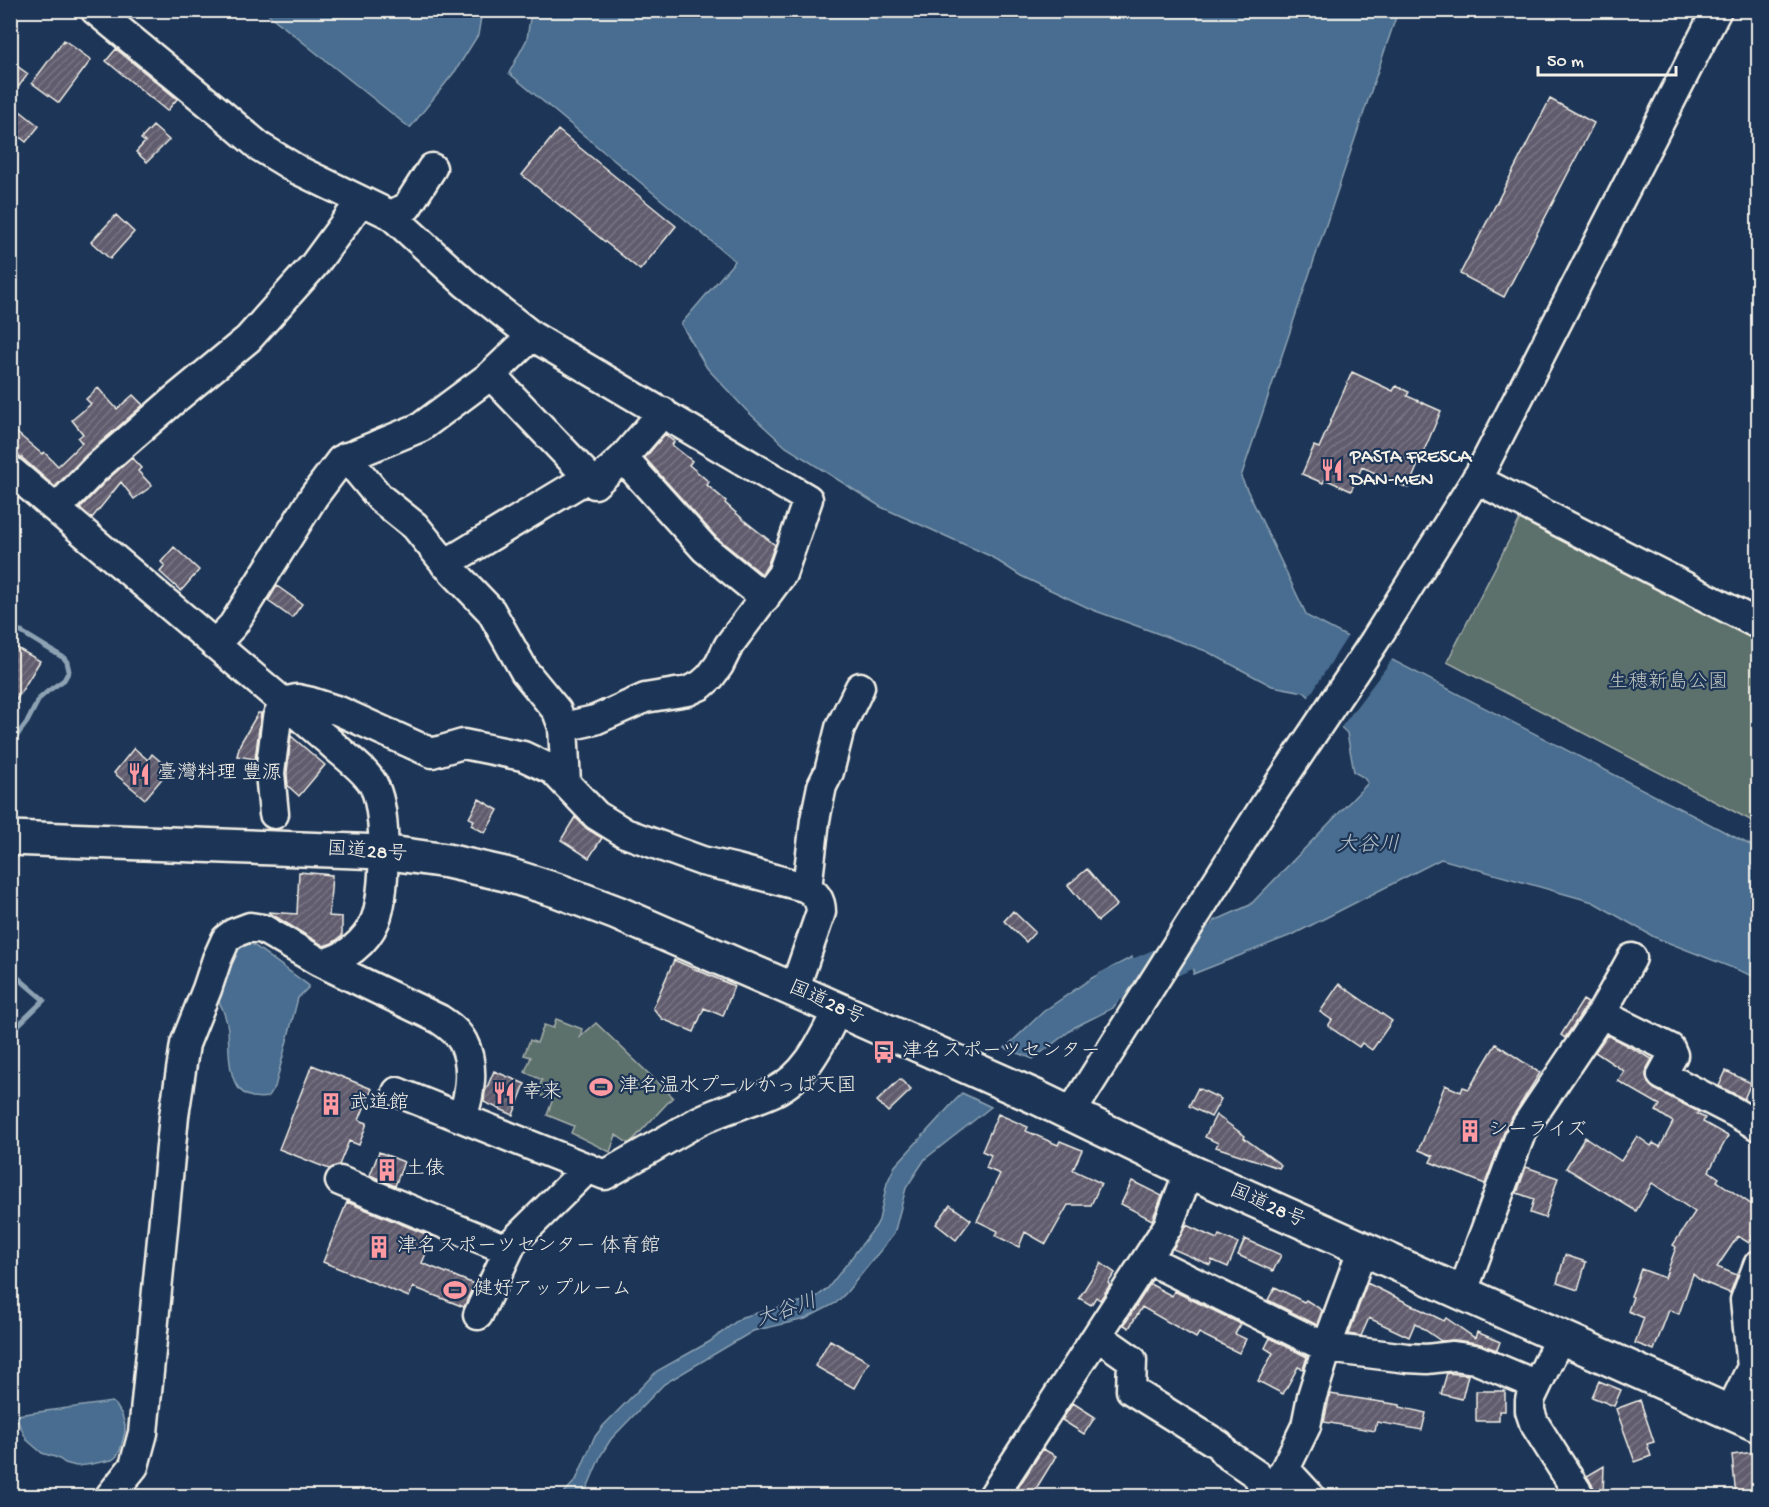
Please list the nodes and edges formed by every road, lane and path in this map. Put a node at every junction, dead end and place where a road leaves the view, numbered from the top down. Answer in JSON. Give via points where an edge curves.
{"nodes":[{"id":1,"x":95,"y":10,"type":"edge"},
{"id":2,"x":1716,"y":10,"type":"edge"},
{"id":3,"x":432,"y":168,"type":"dead end"},
{"id":4,"x":361,"y":201,"type":"junction"},
{"id":5,"x":391,"y":215,"type":"junction"},
{"id":6,"x":532,"y":336,"type":"junction"},
{"id":7,"x":491,"y":375,"type":"junction"},
{"id":8,"x":663,"y":412,"type":"junction"},
{"id":9,"x":346,"y":457,"type":"junction"},
{"id":10,"x":623,"y":458,"type":"junction"},
{"id":11,"x":10,"y":470,"type":"edge"},
{"id":12,"x":589,"y":477,"type":"junction"},
{"id":13,"x":1476,"y":479,"type":"junction"},
{"id":14,"x":57,"y":508,"type":"junction"},
{"id":15,"x":446,"y":564,"type":"junction"},
{"id":16,"x":765,"y":598,"type":"junction"},
{"id":17,"x":1758,"y":624,"type":"edge"},
{"id":18,"x":215,"y":644,"type":"junction"},
{"id":19,"x":860,"y":687,"type":"dead end"},
{"id":20,"x":283,"y":702,"type":"junction"},
{"id":21,"x":563,"y":727,"type":"junction"},
{"id":22,"x":566,"y":783,"type":"junction"},
{"id":23,"x":274,"y":814,"type":"dead end"},
{"id":24,"x":10,"y":838,"type":"edge"},
{"id":25,"x":383,"y":852,"type":"junction"},
{"id":26,"x":807,"y":888,"type":"junction"},
{"id":27,"x":1632,"y":958,"type":"dead end"},
{"id":28,"x":323,"y":963,"type":"junction"},
{"id":29,"x":794,"y":990,"type":"junction"},
{"id":30,"x":838,"y":1009,"type":"junction"},
{"id":31,"x":1601,"y":1014,"type":"junction"},
{"id":32,"x":397,"y":1092,"type":"dead end"},
{"id":33,"x":1071,"y":1113,"type":"junction"},
{"id":34,"x":462,"y":1118,"type":"junction"},
{"id":35,"x":1758,"y":1126,"type":"edge"},
{"id":36,"x":597,"y":1171,"type":"junction"},
{"id":37,"x":1189,"y":1171,"type":"junction"},
{"id":38,"x":340,"y":1181,"type":"dead end"},
{"id":39,"x":512,"y":1243,"type":"junction"},
{"id":40,"x":1362,"y":1250,"type":"junction"},
{"id":41,"x":1147,"y":1259,"type":"junction"},
{"id":42,"x":1758,"y":1265,"type":"edge"},
{"id":43,"x":1462,"y":1294,"type":"junction"},
{"id":44,"x":478,"y":1315,"type":"dead end"},
{"id":45,"x":1098,"y":1336,"type":"junction"},
{"id":46,"x":1560,"y":1337,"type":"junction"},
{"id":47,"x":1327,"y":1348,"type":"junction"},
{"id":48,"x":1755,"y":1366,"type":"edge"},
{"id":49,"x":1538,"y":1385,"type":"junction"},
{"id":50,"x":1744,"y":1418,"type":"edge"},
{"id":51,"x":1285,"y":1469,"type":"junction"},
{"id":52,"x":110,"y":1497,"type":"edge"},
{"id":53,"x":993,"y":1497,"type":"edge"},
{"id":54,"x":1268,"y":1497,"type":"edge"},
{"id":55,"x":1310,"y":1497,"type":"edge"},
{"id":56,"x":1580,"y":1497,"type":"edge"}],
"edges":[{"from":1,"to":4,"type":"street","via":[[260,147]]},
{"from":2,"to":13,"type":"street"},
{"from":3,"to":5,"type":"street","via":[[407,207]]},
{"from":4,"to":5,"type":"street"},
{"from":4,"to":14,"type":"street","via":[[314,265],[248,339],[96,468]]},
{"from":5,"to":6,"type":"street","via":[[465,283]]},
{"from":6,"to":7,"type":"street"},
{"from":6,"to":8,"type":"street"},
{"from":7,"to":9,"type":"street","via":[[421,427]]},
{"from":7,"to":12,"type":"street"},
{"from":8,"to":10,"type":"street"},
{"from":8,"to":16,"type":"street","via":[[808,498],[782,574]]},
{"from":9,"to":15,"type":"street","via":[[380,498],[415,526]]},
{"from":9,"to":18,"type":"street","via":[[314,496],[233,625]]},
{"from":10,"to":12,"type":"street","via":[[595,484]]},
{"from":10,"to":16,"type":"street","via":[[705,549]]},
{"from":11,"to":14,"type":"street"},
{"from":12,"to":15,"type":"street"},
{"from":13,"to":17,"type":"street"},
{"from":13,"to":33,"type":"street"},
{"from":14,"to":18,"type":"street"},
{"from":15,"to":21,"type":"street","via":[[491,611],[525,672],[557,711]]},
{"from":16,"to":21,"type":"street","via":[[701,685],[645,698],[595,720]]},
{"from":18,"to":20,"type":"street"},
{"from":19,"to":26,"type":"street","via":[[840,728],[822,786]]},
{"from":20,"to":22,"type":"street","via":[[297,699],[329,708],[432,753],[463,744],[523,756],[553,770]]},
{"from":20,"to":23,"type":"street","via":[[277,718],[270,773]]},
{"from":20,"to":25,"type":"street","via":[[371,781],[381,806]]},
{"from":21,"to":22,"type":"street"},
{"from":22,"to":26,"type":"street","via":[[596,815],[625,833],[702,861]]},
{"from":24,"to":25,"type":"highway","name":"国道28号"},
{"from":25,"to":28,"type":"street","via":[[381,896],[371,928],[353,949]]},
{"from":25,"to":29,"type":"highway","name":"国道28号","via":[[447,861],[559,891]]},
{"from":26,"to":29,"type":"street","via":[[818,899],[821,912]]},
{"from":27,"to":31,"type":"street"},
{"from":28,"to":34,"type":"street","via":[[452,1028],[469,1057],[470,1098]]},
{"from":28,"to":52,"type":"street","via":[[263,929],[250,927],[226,939],[217,959],[185,1044],[173,1127],[143,1433],[134,1466]]},
{"from":29,"to":30,"type":"highway","name":"国道28号"},
{"from":30,"to":33,"type":"highway","name":"国道28号"},
{"from":30,"to":36,"type":"street","via":[[810,1061],[784,1086],[714,1113]]},
{"from":31,"to":35,"type":"street","via":[[1670,1048],[1673,1055],[1662,1075]]},
{"from":31,"to":43,"type":"street","via":[[1521,1133]]},
{"from":32,"to":34,"type":"street"},
{"from":33,"to":37,"type":"highway","name":"国道28号"},
{"from":34,"to":36,"type":"street"},
{"from":36,"to":39,"type":"street"},
{"from":37,"to":40,"type":"highway","name":"国道28号"},
{"from":37,"to":41,"type":"street","via":[[1168,1226]]},
{"from":38,"to":39,"type":"street","via":[[501,1247]]},
{"from":39,"to":44,"type":"street"},
{"from":40,"to":43,"type":"highway","name":"国道28号"},
{"from":40,"to":47,"type":"street"},
{"from":41,"to":45,"type":"street"},
{"from":41,"to":47,"type":"street"},
{"from":42,"to":48,"type":"street","via":[[1745,1300]]},
{"from":43,"to":46,"type":"highway","name":"国道28号"},
{"from":45,"to":53,"type":"street"},
{"from":45,"to":54,"type":"street","via":[[1132,1360],[1131,1390],[1219,1445],[1257,1476]]},
{"from":46,"to":49,"type":"street"},
{"from":46,"to":50,"type":"highway","name":"国道28号"},
{"from":47,"to":49,"type":"street","via":[[1407,1358],[1465,1357]]},
{"from":47,"to":51,"type":"street","via":[[1306,1426]]},
{"from":48,"to":50,"type":"street"},
{"from":49,"to":56,"type":"street","via":[[1530,1400],[1534,1423]]},
{"from":51,"to":54,"type":"street"},
{"from":51,"to":55,"type":"street"}]}
